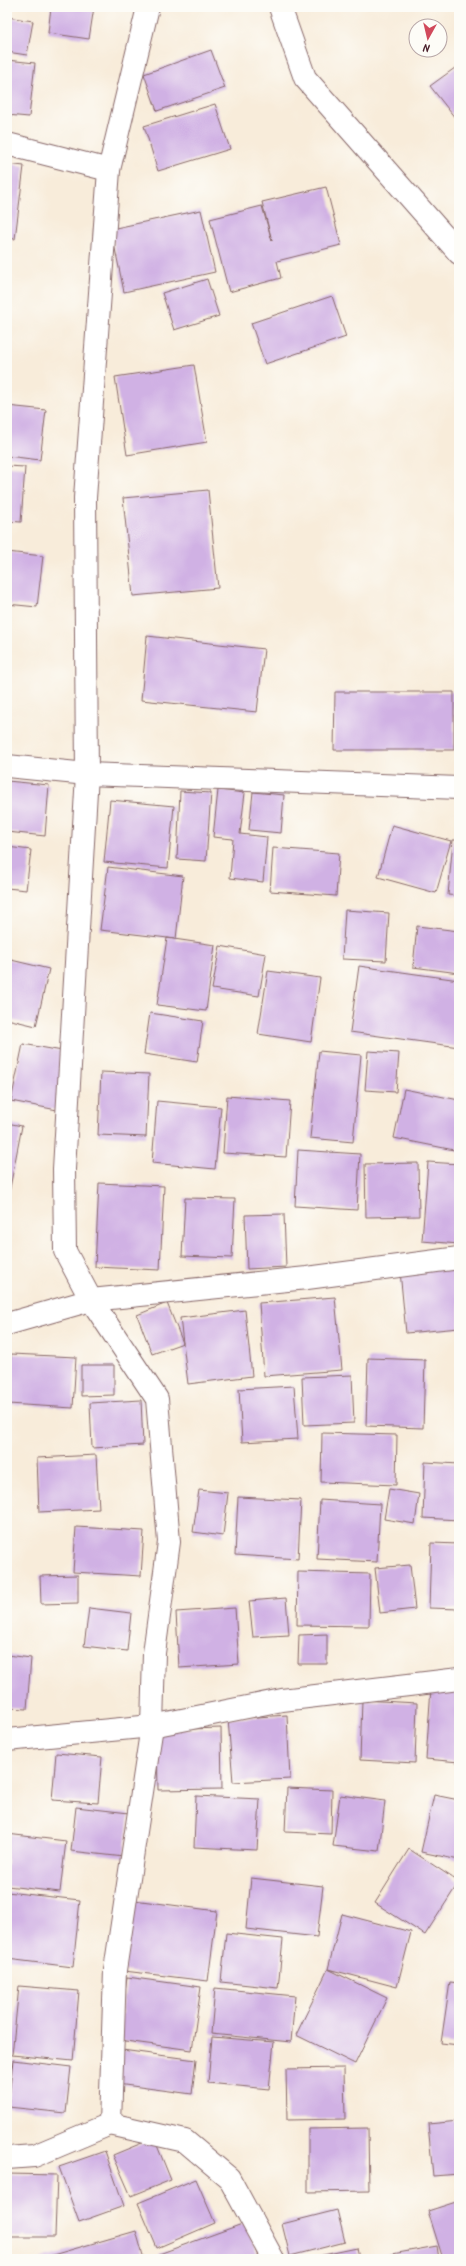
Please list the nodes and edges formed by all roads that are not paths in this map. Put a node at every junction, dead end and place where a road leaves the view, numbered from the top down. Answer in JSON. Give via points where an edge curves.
{"nodes":[{"id":1,"x":148,"y":7,"type":"edge"},
{"id":2,"x":280,"y":7,"type":"edge"},
{"id":3,"x":7,"y":144,"type":"edge"},
{"id":4,"x":108,"y":170,"type":"junction"},
{"id":5,"x":459,"y":253,"type":"edge"},
{"id":6,"x":7,"y":766,"type":"edge"},
{"id":7,"x":87,"y":774,"type":"junction"},
{"id":8,"x":459,"y":788,"type":"edge"},
{"id":9,"x":459,"y":1258,"type":"edge"},
{"id":10,"x":91,"y":1300,"type":"junction"},
{"id":11,"x":7,"y":1324,"type":"edge"},
{"id":12,"x":459,"y":1679,"type":"edge"},
{"id":13,"x":152,"y":1726,"type":"junction"},
{"id":14,"x":7,"y":1740,"type":"edge"},
{"id":15,"x":110,"y":2124,"type":"junction"},
{"id":16,"x":7,"y":2158,"type":"edge"},
{"id":17,"x":274,"y":2259,"type":"edge"}],
"edges":[{"from":1,"to":4,"type":"street"},
{"from":2,"to":5,"type":"street","via":[[306,78]]},
{"from":3,"to":4,"type":"street"},
{"from":4,"to":7,"type":"street","via":[[85,498]]},
{"from":6,"to":7,"type":"street"},
{"from":7,"to":8,"type":"street"},
{"from":7,"to":10,"type":"street","via":[[64,1176],[65,1251]]},
{"from":9,"to":10,"type":"street","via":[[307,1278]]},
{"from":10,"to":11,"type":"street"},
{"from":10,"to":13,"type":"street","via":[[157,1399],[169,1542],[154,1653]]},
{"from":12,"to":13,"type":"street","via":[[282,1700]]},
{"from":13,"to":14,"type":"street"},
{"from":13,"to":15,"type":"street","via":[[115,1970]]},
{"from":15,"to":16,"type":"street","via":[[34,2156]]},
{"from":15,"to":17,"type":"street","via":[[185,2141],[229,2178]]}]}
